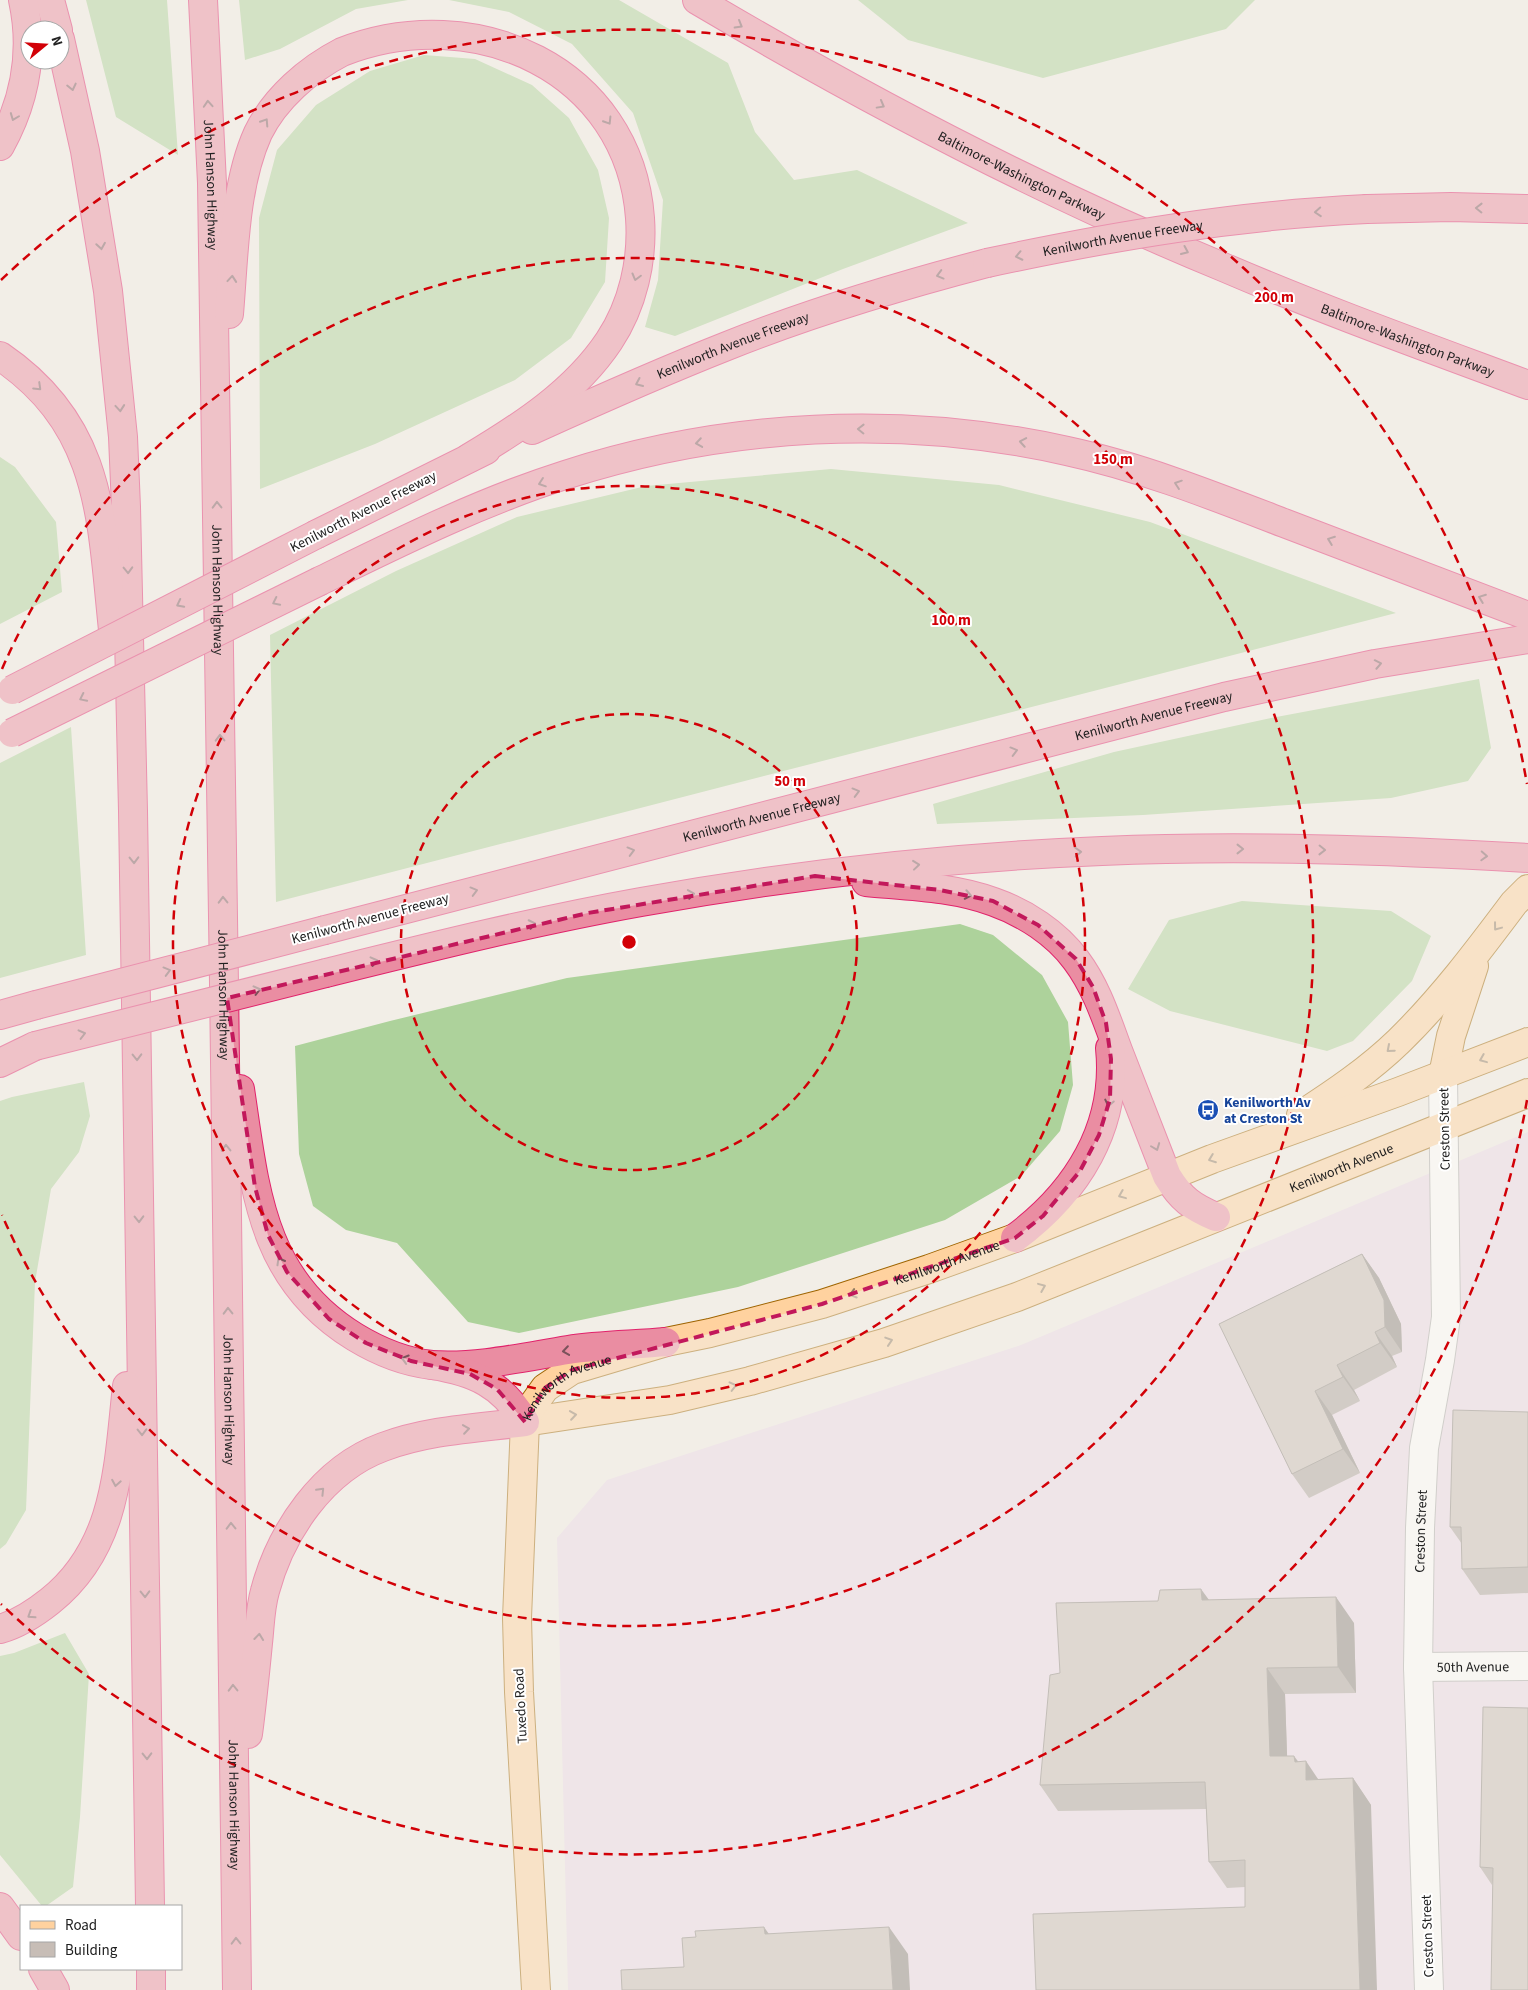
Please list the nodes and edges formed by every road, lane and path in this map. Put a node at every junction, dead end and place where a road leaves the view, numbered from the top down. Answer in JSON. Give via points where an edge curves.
{"nodes":[{"id":1,"x":23,"y":0,"type":"edge"},
{"id":2,"x":50,"y":0,"type":"edge"},
{"id":3,"x":203,"y":0,"type":"edge"},
{"id":4,"x":697,"y":0,"type":"edge"},
{"id":5,"x":55,"y":20,"type":"edge"},
{"id":6,"x":68,"y":70,"type":"edge"},
{"id":7,"x":0,"y":146,"type":"edge"},
{"id":8,"x":1528,"y":209,"type":"edge"},
{"id":9,"x":0,"y":356,"type":"edge"},
{"id":10,"x":1528,"y":385,"type":"edge"},
{"id":11,"x":216,"y":450,"type":"junction"},
{"id":12,"x":468,"y":458,"type":"junction"},
{"id":13,"x":1528,"y":616,"type":"edge"},
{"id":14,"x":1528,"y":639,"type":"edge"},
{"id":15,"x":6,"y":694,"type":"edge"},
{"id":16,"x":6,"y":736,"type":"edge"},
{"id":17,"x":133,"y":811,"type":"junction"},
{"id":18,"x":1528,"y":858,"type":"edge"},
{"id":19,"x":815,"y":876,"type":"junction"},
{"id":20,"x":1528,"y":889,"type":"edge"},
{"id":21,"x":1481,"y":948,"type":"junction"},
{"id":22,"x":224,"y":984,"type":"junction"},
{"id":23,"x":1100,"y":1003,"type":"junction"},
{"id":24,"x":0,"y":1015,"type":"edge"},
{"id":25,"x":1528,"y":1042,"type":"edge"},
{"id":26,"x":35,"y":1046,"type":"junction"},
{"id":27,"x":0,"y":1054,"type":"edge"},
{"id":28,"x":0,"y":1063,"type":"edge"},
{"id":29,"x":1443,"y":1075,"type":"junction"},
{"id":30,"x":1528,"y":1093,"type":"edge"},
{"id":31,"x":1444,"y":1126,"type":"junction"},
{"id":32,"x":1257,"y":1142,"type":"junction"},
{"id":33,"x":1167,"y":1176,"type":"junction"},
{"id":34,"x":1216,"y":1217,"type":"junction"},
{"id":35,"x":1015,"y":1238,"type":"junction"},
{"id":36,"x":140,"y":1278,"type":"junction"},
{"id":37,"x":666,"y":1342,"type":"junction"},
{"id":38,"x":432,"y":1364,"type":"junction"},
{"id":39,"x":525,"y":1422,"type":"junction"},
{"id":40,"x":0,"y":1630,"type":"edge"},
{"id":41,"x":1528,"y":1666,"type":"edge"},
{"id":42,"x":1418,"y":1667,"type":"junction"},
{"id":43,"x":235,"y":1860,"type":"junction"},
{"id":44,"x":150,"y":1905,"type":"edge"},
{"id":45,"x":0,"y":1907,"type":"edge"},
{"id":46,"x":20,"y":1935,"type":"edge"},
{"id":47,"x":44,"y":1970,"type":"edge"},
{"id":48,"x":151,"y":1970,"type":"edge"},
{"id":49,"x":55,"y":1990,"type":"edge"},
{"id":50,"x":151,"y":1990,"type":"edge"},
{"id":51,"x":237,"y":1990,"type":"edge"},
{"id":52,"x":536,"y":1990,"type":"edge"},
{"id":53,"x":1429,"y":1990,"type":"edge"}],
"edges":[{"from":1,"to":7,"type":"highway","one_way":true,"via":[[28,35],[27,63],[17,112]]},
{"from":2,"to":5,"type":"highway"},
{"from":11,"to":3,"type":"highway","name":"John Hanson Highway","one_way":true,"via":[[211,174]]},
{"from":4,"to":10,"type":"highway","name":"Baltimore-Washington Parkway","one_way":true,"via":[[905,118],[1124,224],[1328,310]]},
{"from":6,"to":17,"type":"highway","one_way":true,"via":[[93,196],[117,366],[126,507]]},
{"from":8,"to":12,"type":"highway","name":"Kenilworth Avenue Freeway","one_way":true,"bridge":true,"via":[[1443,207],[1307,212],[1198,224],[987,263],[882,292],[736,343]]},
{"from":9,"to":17,"type":"highway","one_way":true,"via":[[54,404],[79,444],[89,469],[100,520]]},
{"from":11,"to":12,"type":"highway","one_way":true,"via":[[242,181],[259,130],[293,87],[332,57],[380,36],[438,28],[496,37],[538,55],[570,76],[591,97],[622,146],[633,175],[640,213],[638,268],[630,298],[609,341],[581,375],[548,406]]},
{"from":22,"to":11,"type":"highway","name":"John Hanson Highway","one_way":true},
{"from":12,"to":15,"type":"highway","name":"Kenilworth Avenue Freeway","one_way":true,"bridge":true},
{"from":13,"to":16,"type":"highway","one_way":true,"bridge":true,"via":[[1217,498],[1070,451],[980,435],[888,429],[775,432],[691,444],[608,462],[557,477],[477,508],[433,526]]},
{"from":24,"to":14,"type":"highway","name":"Kenilworth Avenue Freeway","one_way":true,"bridge":true,"via":[[1170,711],[1330,673]]},
{"from":17,"to":36,"type":"highway","one_way":true},
{"from":19,"to":18,"type":"highway","one_way":true,"via":[[1044,854],[1158,849],[1379,851]]},
{"from":19,"to":23,"type":"highway","one_way":true,"via":[[940,890],[976,896],[1007,908],[1038,925],[1065,947],[1085,973]]},
{"from":26,"to":19,"type":"highway","one_way":true,"bridge":true,"via":[[476,936],[644,902]]},
{"from":20,"to":21,"type":"main road","one_way":true},
{"from":21,"to":29,"type":"main road","via":[[1451,1036]]},
{"from":21,"to":32,"type":"main road","one_way":true,"via":[[1397,1043],[1341,1088]]},
{"from":38,"to":22,"type":"highway","one_way":true,"via":[[389,1354],[341,1328],[300,1290],[276,1254],[255,1187]]},
{"from":43,"to":22,"type":"highway","name":"John Hanson Highway","one_way":true},
{"from":23,"to":33,"type":"highway","one_way":true},
{"from":23,"to":35,"type":"highway","one_way":true,"via":[[1110,1040],[1112,1078],[1110,1099],[1099,1135],[1068,1187],[1042,1216]]},
{"from":25,"to":29,"type":"main road","name":"Kenilworth Avenue","one_way":true},
{"from":26,"to":27,"type":"highway"},
{"from":26,"to":28,"type":"highway"},
{"from":29,"to":31,"type":"street","name":"Creston Street"},
{"from":29,"to":32,"type":"main road","name":"Kenilworth Avenue"},
{"from":30,"to":31,"type":"main road","name":"Kenilworth Avenue"},
{"from":31,"to":34,"type":"main road","name":"Kenilworth Avenue"},
{"from":31,"to":42,"type":"street","name":"Creston Street","via":[[1446,1309],[1424,1448]]},
{"from":32,"to":33,"type":"main road","name":"Kenilworth Avenue","one_way":true},
{"from":33,"to":34,"type":"highway","via":[[1183,1200]]},
{"from":33,"to":35,"type":"main road","name":"Kenilworth Avenue","one_way":true},
{"from":39,"to":34,"type":"main road","name":"Kenilworth Avenue","one_way":true,"via":[[670,1400],[846,1355],[1017,1297]]},
{"from":35,"to":37,"type":"main road","name":"Kenilworth Avenue","one_way":true,"via":[[875,1288]]},
{"from":36,"to":40,"type":"highway","one_way":true,"via":[[117,1478],[104,1528],[93,1552],[63,1591],[25,1619]]},
{"from":36,"to":44,"type":"highway","one_way":true},
{"from":37,"to":38,"type":"highway","one_way":true,"via":[[571,1350],[471,1364]]},
{"from":37,"to":39,"type":"main road","name":"Kenilworth Avenue","via":[[572,1370],[541,1393]]},
{"from":38,"to":39,"type":"highway","via":[[485,1380],[508,1399]]},
{"from":43,"to":39,"type":"highway","one_way":true,"via":[[264,1593],[278,1552],[297,1520],[330,1481],[362,1457],[383,1447],[427,1435]]},
{"from":39,"to":52,"type":"main road","name":"Tuxedo Road","via":[[517,1627]]},
{"from":41,"to":42,"type":"street","name":"50th Avenue"},
{"from":42,"to":53,"type":"street","name":"Creston Street"},
{"from":51,"to":43,"type":"highway","name":"John Hanson Highway","one_way":true},
{"from":45,"to":46,"type":"highway"},
{"from":47,"to":49,"type":"highway"},
{"from":48,"to":50,"type":"highway"}]}
